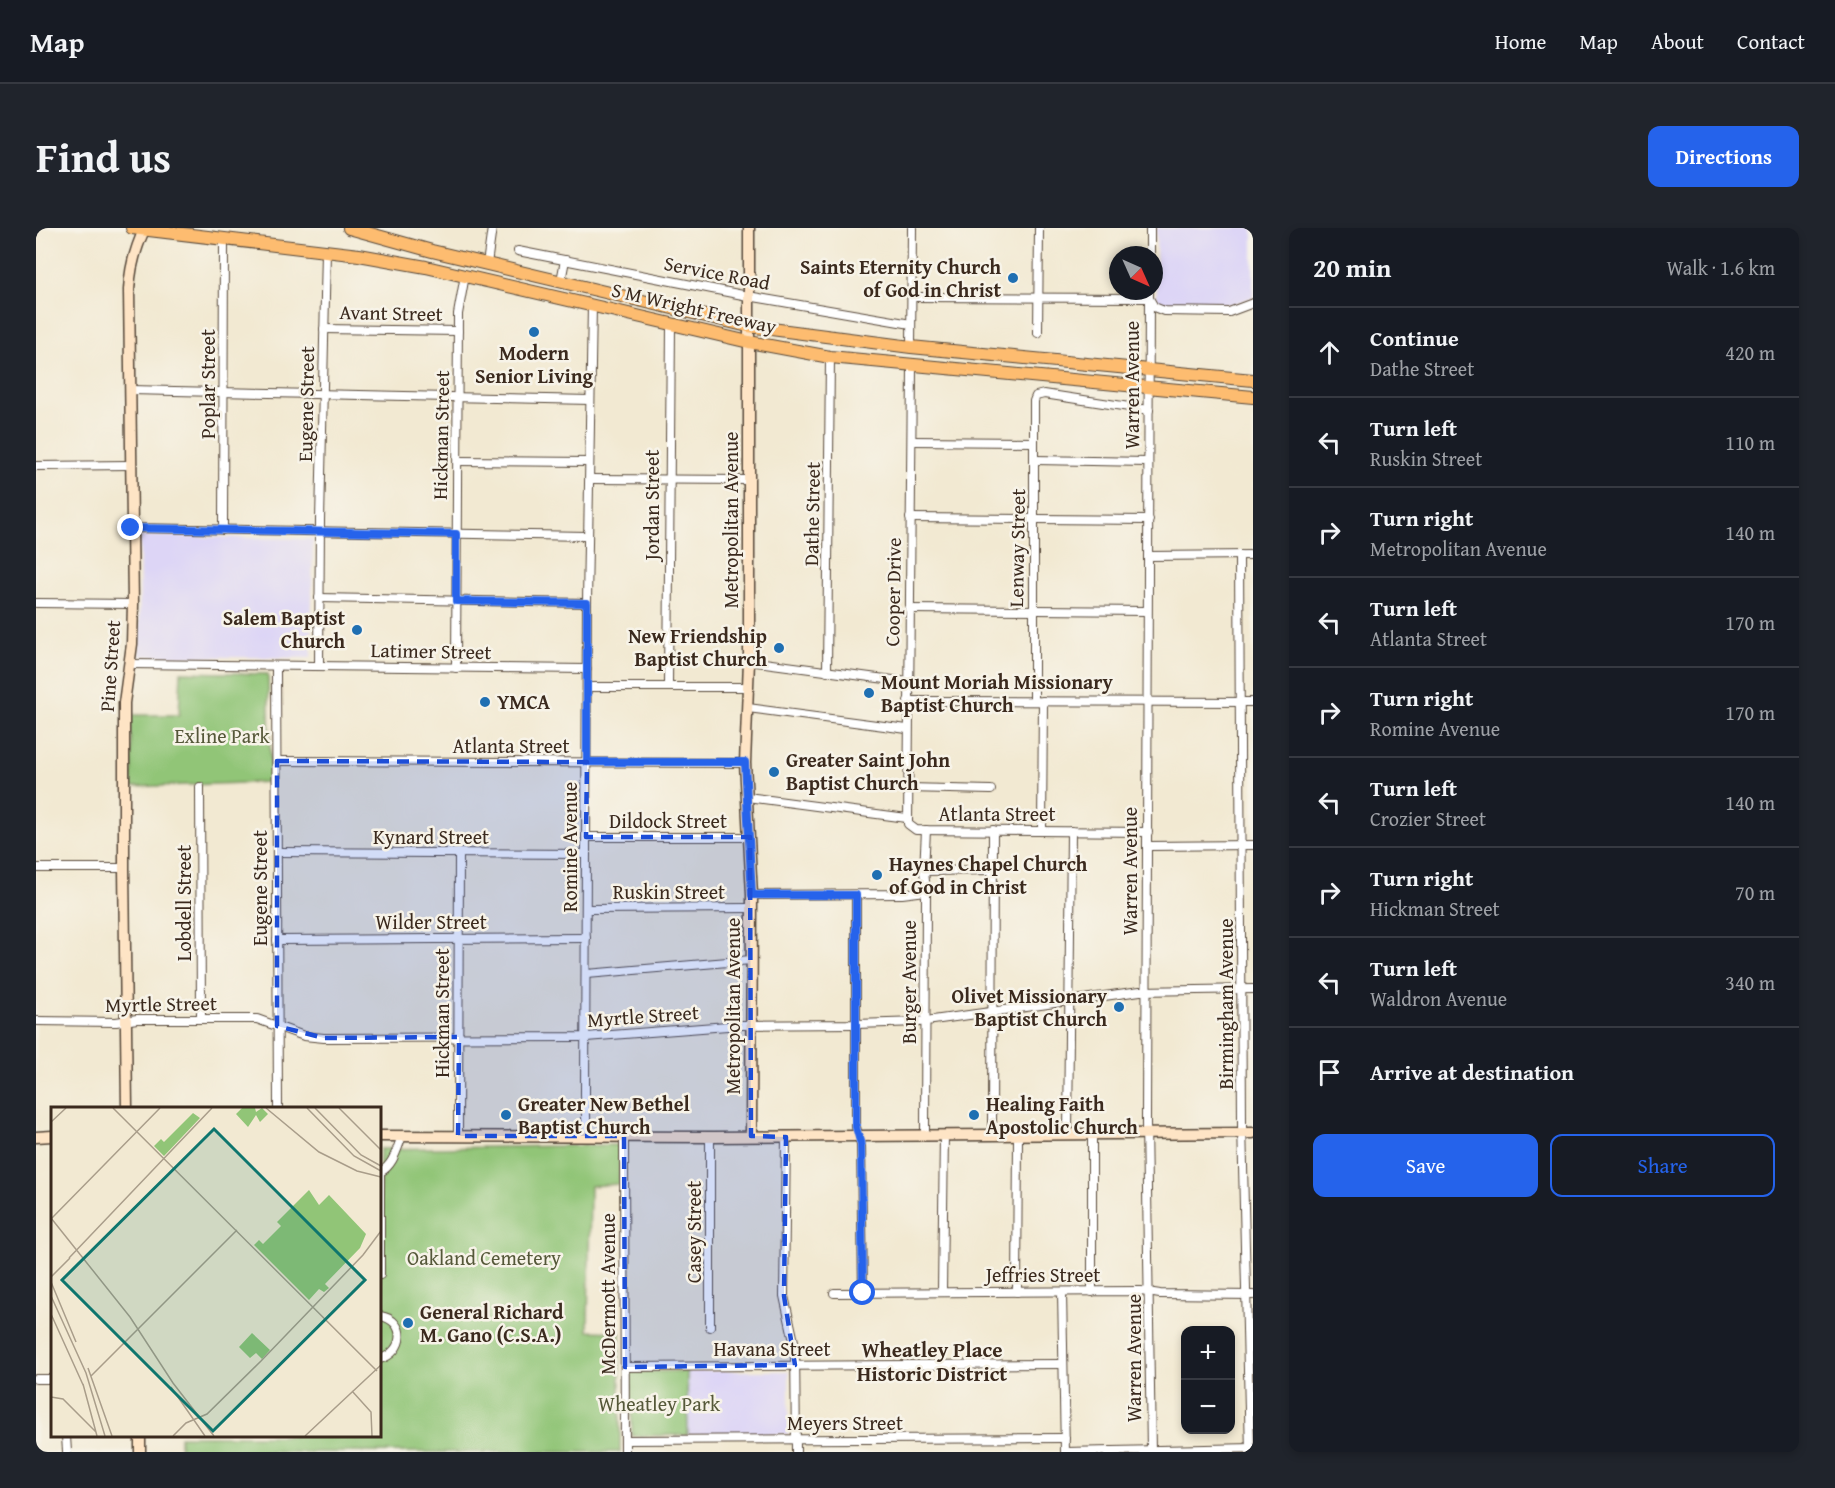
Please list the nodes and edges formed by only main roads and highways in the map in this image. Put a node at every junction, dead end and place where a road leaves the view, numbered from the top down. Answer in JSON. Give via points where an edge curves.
{"nodes":[{"id":1,"x":140,"y":228,"type":"edge"},
{"id":2,"x":349,"y":228,"type":"edge"},
{"id":3,"x":384,"y":233,"type":"edge"},
{"id":4,"x":1253,"y":380,"type":"edge"},
{"id":5,"x":1253,"y":397,"type":"edge"}],
"edges":[{"from":1,"to":5,"type":"main road","name":"S M Wright Freeway","via":[[404,263],[830,357]]},
{"from":2,"to":3,"type":"main road","name":"S M Wright Freeway"},
{"from":3,"to":4,"type":"main road","name":"S M Wright Freeway","via":[[486,264],[748,326],[911,347]]}]}
